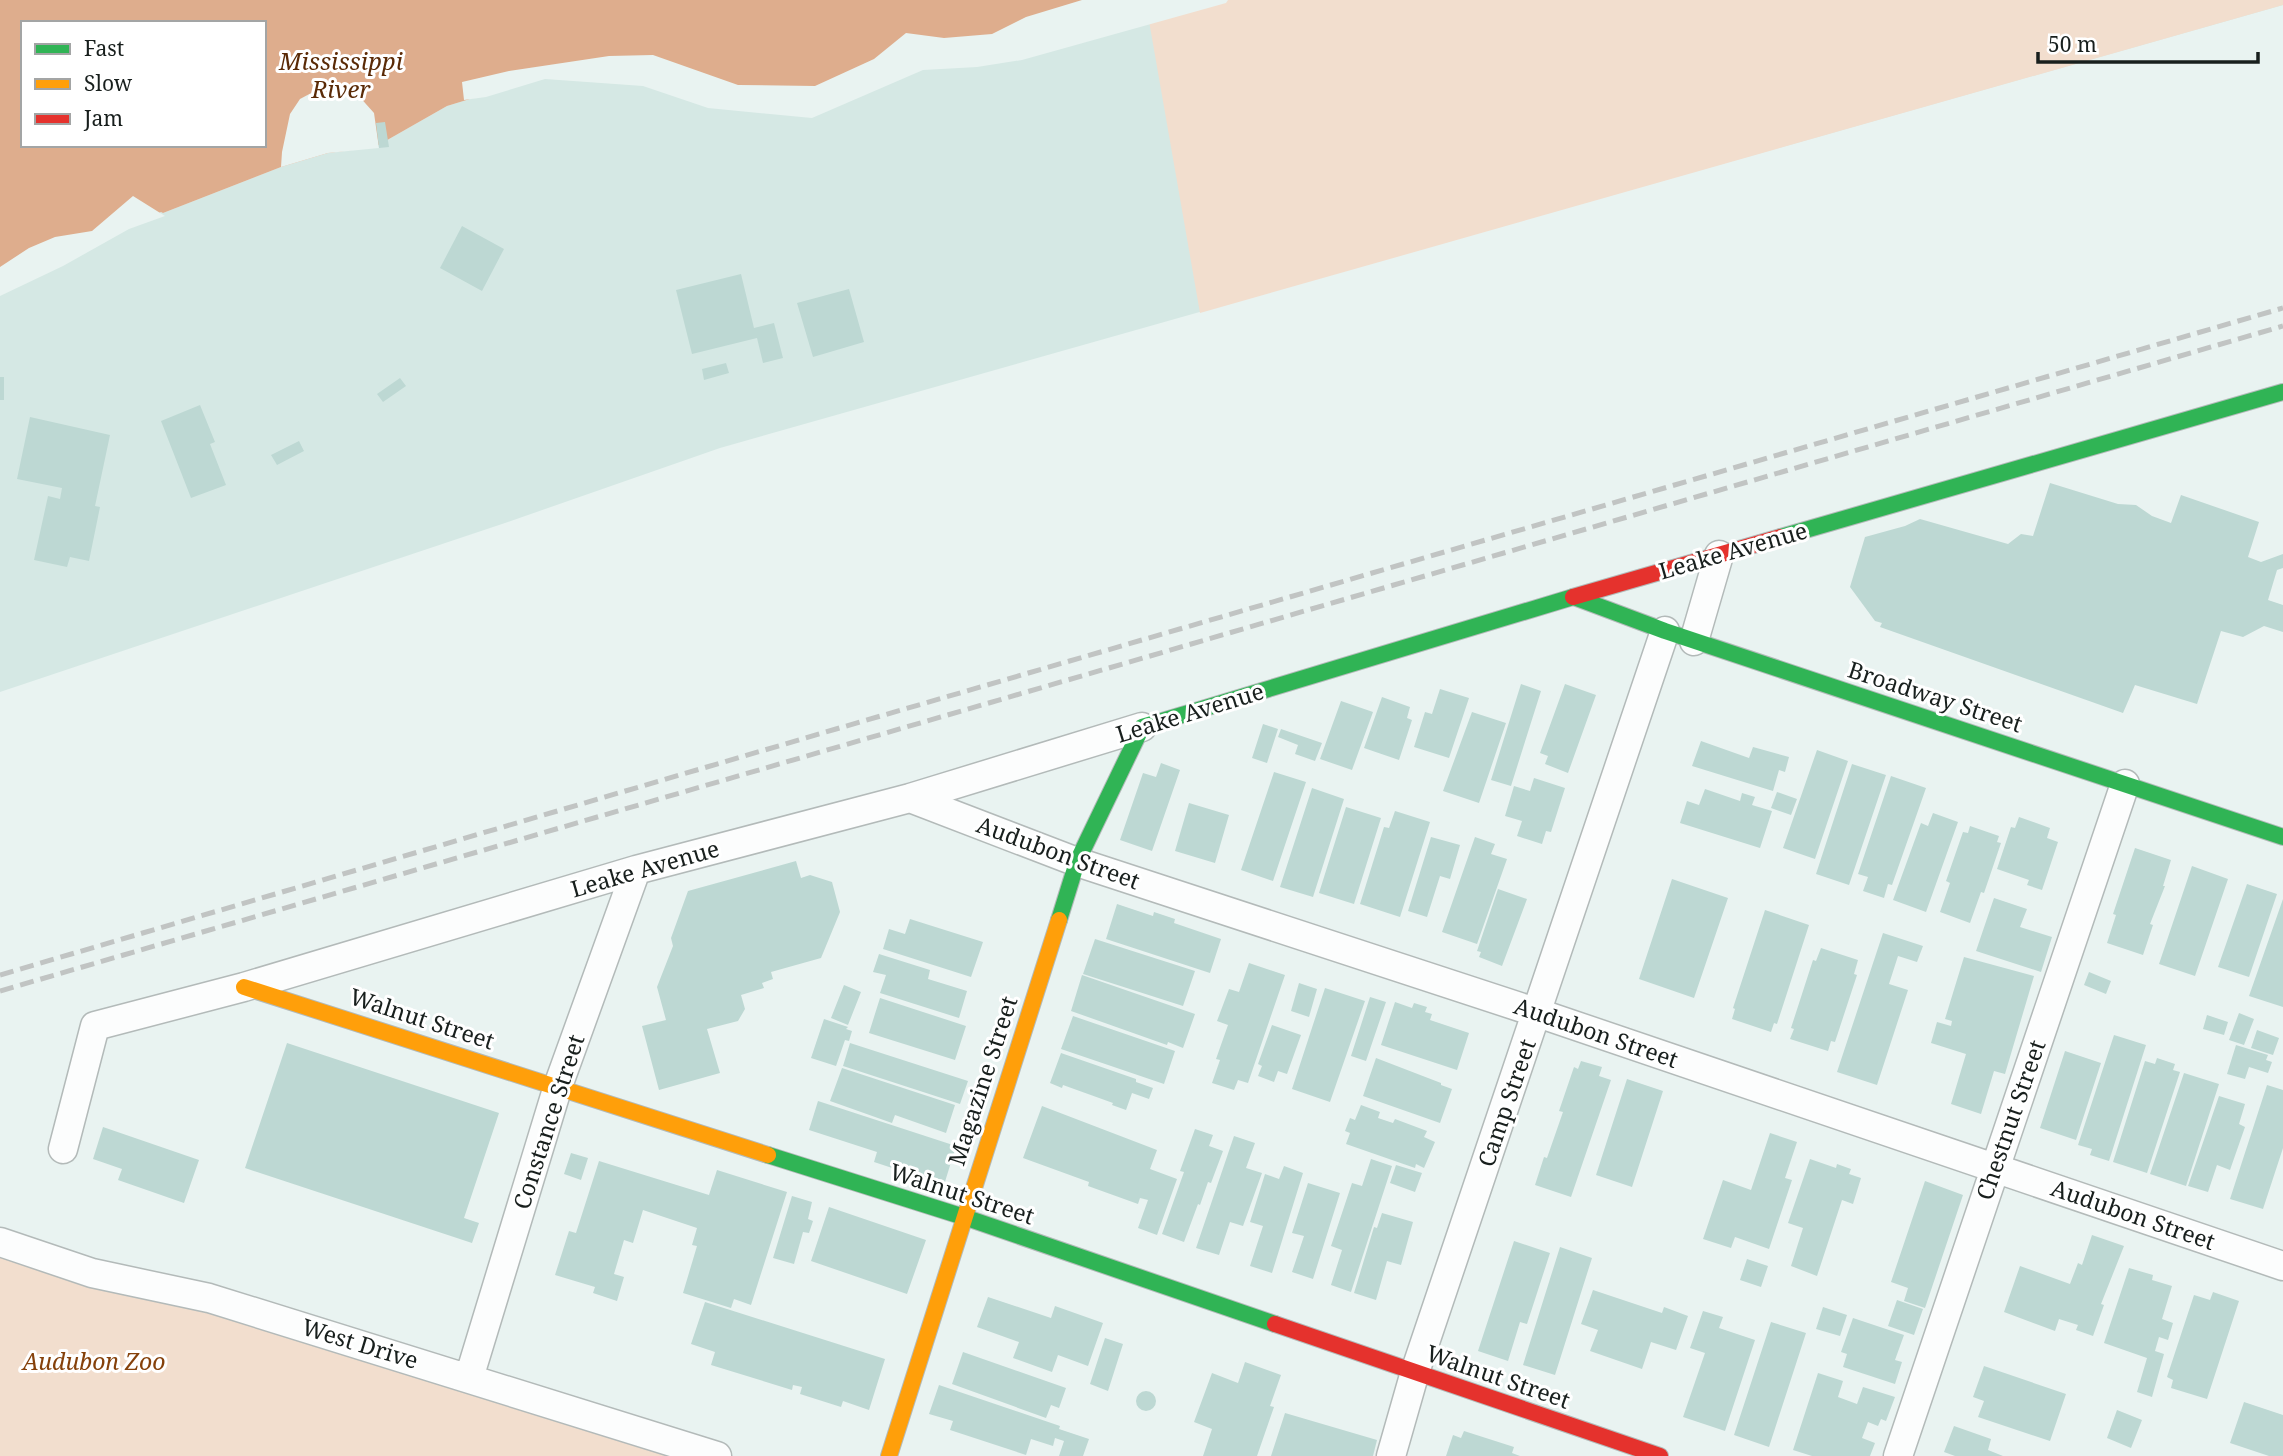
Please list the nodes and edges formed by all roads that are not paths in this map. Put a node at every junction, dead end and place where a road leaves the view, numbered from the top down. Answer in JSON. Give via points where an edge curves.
{"nodes":[{"id":1,"x":2283,"y":392,"type":"edge"},
{"id":2,"x":1719,"y":555,"type":"junction"},
{"id":3,"x":1574,"y":597,"type":"junction"},
{"id":4,"x":1665,"y":631,"type":"junction"},
{"id":5,"x":1694,"y":641,"type":"junction"},
{"id":6,"x":1142,"y":727,"type":"junction"},
{"id":7,"x":2125,"y":784,"type":"junction"},
{"id":8,"x":910,"y":797,"type":"junction"},
{"id":9,"x":2283,"y":837,"type":"edge"},
{"id":10,"x":1077,"y":862,"type":"junction"},
{"id":11,"x":636,"y":870,"type":"junction"},
{"id":12,"x":244,"y":987,"type":"junction"},
{"id":13,"x":1538,"y":1013,"type":"junction"},
{"id":14,"x":558,"y":1086,"type":"junction"},
{"id":15,"x":63,"y":1149,"type":"dead end"},
{"id":16,"x":1994,"y":1169,"type":"junction"},
{"id":17,"x":964,"y":1217,"type":"junction"},
{"id":18,"x":0,"y":1242,"type":"edge"},
{"id":19,"x":2283,"y":1265,"type":"edge"},
{"id":20,"x":1415,"y":1372,"type":"junction"},
{"id":21,"x":469,"y":1378,"type":"junction"},
{"id":22,"x":717,"y":1456,"type":"edge"},
{"id":23,"x":889,"y":1456,"type":"edge"},
{"id":24,"x":1391,"y":1456,"type":"edge"},
{"id":25,"x":1661,"y":1456,"type":"edge"},
{"id":26,"x":1898,"y":1456,"type":"edge"}],
"edges":[{"from":1,"to":2,"type":"street","name":"Leake Avenue"},
{"from":2,"to":3,"type":"street","name":"Leake Avenue"},
{"from":2,"to":5,"type":"street"},
{"from":3,"to":4,"type":"street","name":"Broadway Street"},
{"from":3,"to":6,"type":"street","name":"Leake Avenue"},
{"from":4,"to":5,"type":"street","name":"Broadway Street"},
{"from":4,"to":13,"type":"street","name":"Camp Street"},
{"from":5,"to":7,"type":"street","name":"Broadway Street"},
{"from":6,"to":8,"type":"street","name":"Leake Avenue"},
{"from":6,"to":10,"type":"street","name":"Magazine Street"},
{"from":7,"to":9,"type":"street","name":"Broadway Street"},
{"from":7,"to":16,"type":"street","name":"Chestnut Street"},
{"from":8,"to":10,"type":"street","name":"Audubon Street"},
{"from":8,"to":11,"type":"street","name":"Leake Avenue"},
{"from":10,"to":13,"type":"street","name":"Audubon Street"},
{"from":10,"to":17,"type":"street","name":"Magazine Street"},
{"from":11,"to":12,"type":"street","name":"Leake Avenue"},
{"from":11,"to":14,"type":"street","name":"Constance Street"},
{"from":12,"to":14,"type":"street","name":"Walnut Street"},
{"from":12,"to":15,"type":"street","name":"Leake Avenue","via":[[95,1026]]},
{"from":13,"to":16,"type":"street","name":"Audubon Street"},
{"from":13,"to":20,"type":"street","name":"Camp Street"},
{"from":14,"to":17,"type":"street","name":"Walnut Street"},
{"from":14,"to":21,"type":"street","name":"Constance Street"},
{"from":16,"to":19,"type":"street","name":"Audubon Street"},
{"from":16,"to":26,"type":"street","name":"Chestnut Street"},
{"from":17,"to":20,"type":"street","name":"Walnut Street"},
{"from":17,"to":23,"type":"street","name":"Magazine Street"},
{"from":18,"to":21,"type":"street","name":"West Drive","via":[[92,1272],[209,1298]]},
{"from":20,"to":24,"type":"street","name":"Camp Street"},
{"from":20,"to":25,"type":"street","name":"Walnut Street"},
{"from":21,"to":22,"type":"street","name":"West Drive"}]}
